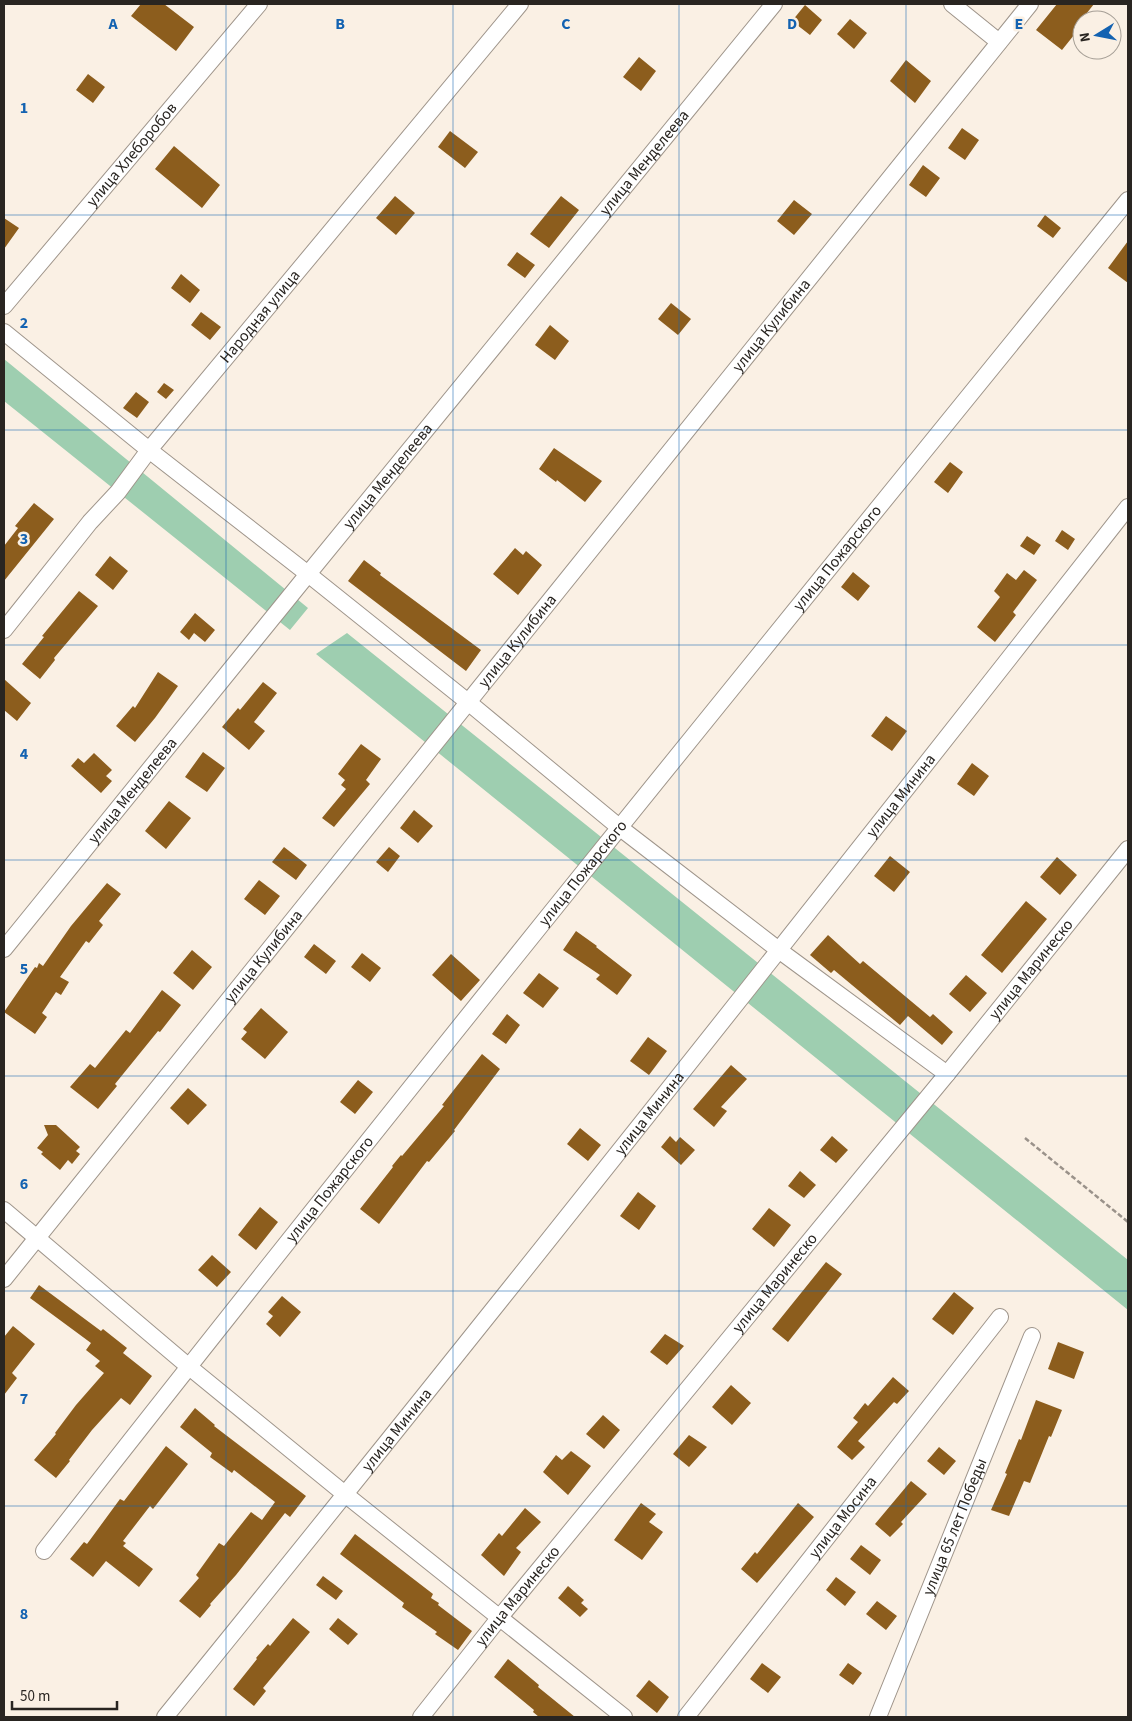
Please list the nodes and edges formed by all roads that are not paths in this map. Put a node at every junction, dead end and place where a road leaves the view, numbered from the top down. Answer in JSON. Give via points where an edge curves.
{"nodes":[{"id":1,"x":259,"y":4,"type":"edge"},
{"id":2,"x":520,"y":4,"type":"edge"},
{"id":3,"x":774,"y":4,"type":"edge"},
{"id":4,"x":952,"y":4,"type":"edge"},
{"id":5,"x":1030,"y":4,"type":"edge"},
{"id":6,"x":999,"y":42,"type":"junction"},
{"id":7,"x":1128,"y":200,"type":"edge"},
{"id":8,"x":4,"y":306,"type":"edge"},
{"id":9,"x":4,"y":332,"type":"edge"},
{"id":10,"x":149,"y":450,"type":"junction"},
{"id":11,"x":1128,"y":507,"type":"edge"},
{"id":12,"x":308,"y":574,"type":"junction"},
{"id":13,"x":4,"y":630,"type":"edge"},
{"id":14,"x":468,"y":702,"type":"junction"},
{"id":15,"x":619,"y":827,"type":"junction"},
{"id":16,"x":1128,"y":850,"type":"edge"},
{"id":17,"x":4,"y":949,"type":"edge"},
{"id":18,"x":780,"y":951,"type":"junction"},
{"id":19,"x":947,"y":1074,"type":"junction"},
{"id":20,"x":4,"y":1210,"type":"edge"},
{"id":21,"x":37,"y":1238,"type":"junction"},
{"id":22,"x":4,"y":1279,"type":"edge"},
{"id":23,"x":1000,"y":1317,"type":"dead end"},
{"id":24,"x":1032,"y":1336,"type":"dead end"},
{"id":25,"x":188,"y":1366,"type":"junction"},
{"id":26,"x":346,"y":1495,"type":"junction"},
{"id":27,"x":44,"y":1551,"type":"dead end"},
{"id":28,"x":500,"y":1617,"type":"junction"},
{"id":29,"x":165,"y":1717,"type":"edge"},
{"id":30,"x":421,"y":1717,"type":"edge"},
{"id":31,"x":624,"y":1717,"type":"edge"},
{"id":32,"x":686,"y":1717,"type":"edge"},
{"id":33,"x":878,"y":1717,"type":"edge"}],
"edges":[{"from":1,"to":8,"type":"street","name":"улица Хлеборобов"},
{"from":2,"to":10,"type":"street","name":"Народная улица"},
{"from":3,"to":12,"type":"street","name":"улица Менделеева"},
{"from":4,"to":6,"type":"street"},
{"from":5,"to":6,"type":"street","name":"улица Кулибина"},
{"from":6,"to":14,"type":"street","name":"улица Кулибина"},
{"from":7,"to":15,"type":"street","name":"улица Пожарского"},
{"from":9,"to":10,"type":"street"},
{"from":10,"to":12,"type":"street"},
{"from":10,"to":13,"type":"street","name":"Народная улица"},
{"from":11,"to":18,"type":"street","name":"улица Минина"},
{"from":12,"to":14,"type":"street"},
{"from":12,"to":17,"type":"street","name":"улица Менделеева"},
{"from":14,"to":15,"type":"street"},
{"from":14,"to":21,"type":"street","name":"улица Кулибина"},
{"from":15,"to":18,"type":"street"},
{"from":15,"to":25,"type":"street","name":"улица Пожарского"},
{"from":16,"to":19,"type":"street","name":"улица Маринеско"},
{"from":18,"to":19,"type":"street"},
{"from":18,"to":26,"type":"street","name":"улица Минина"},
{"from":19,"to":28,"type":"street","name":"улица Маринеско"},
{"from":20,"to":21,"type":"street"},
{"from":21,"to":22,"type":"street","name":"улица Кулибина"},
{"from":21,"to":25,"type":"street"},
{"from":23,"to":32,"type":"street","name":"улица Мосина"},
{"from":24,"to":33,"type":"street","name":"улица 65 лет Победы"},
{"from":25,"to":26,"type":"street"},
{"from":25,"to":27,"type":"street","name":"улица Пожарского"},
{"from":26,"to":28,"type":"street"},
{"from":26,"to":29,"type":"street","name":"улица Минина"},
{"from":28,"to":30,"type":"street","name":"улица Маринеско"},
{"from":28,"to":31,"type":"street"}]}
